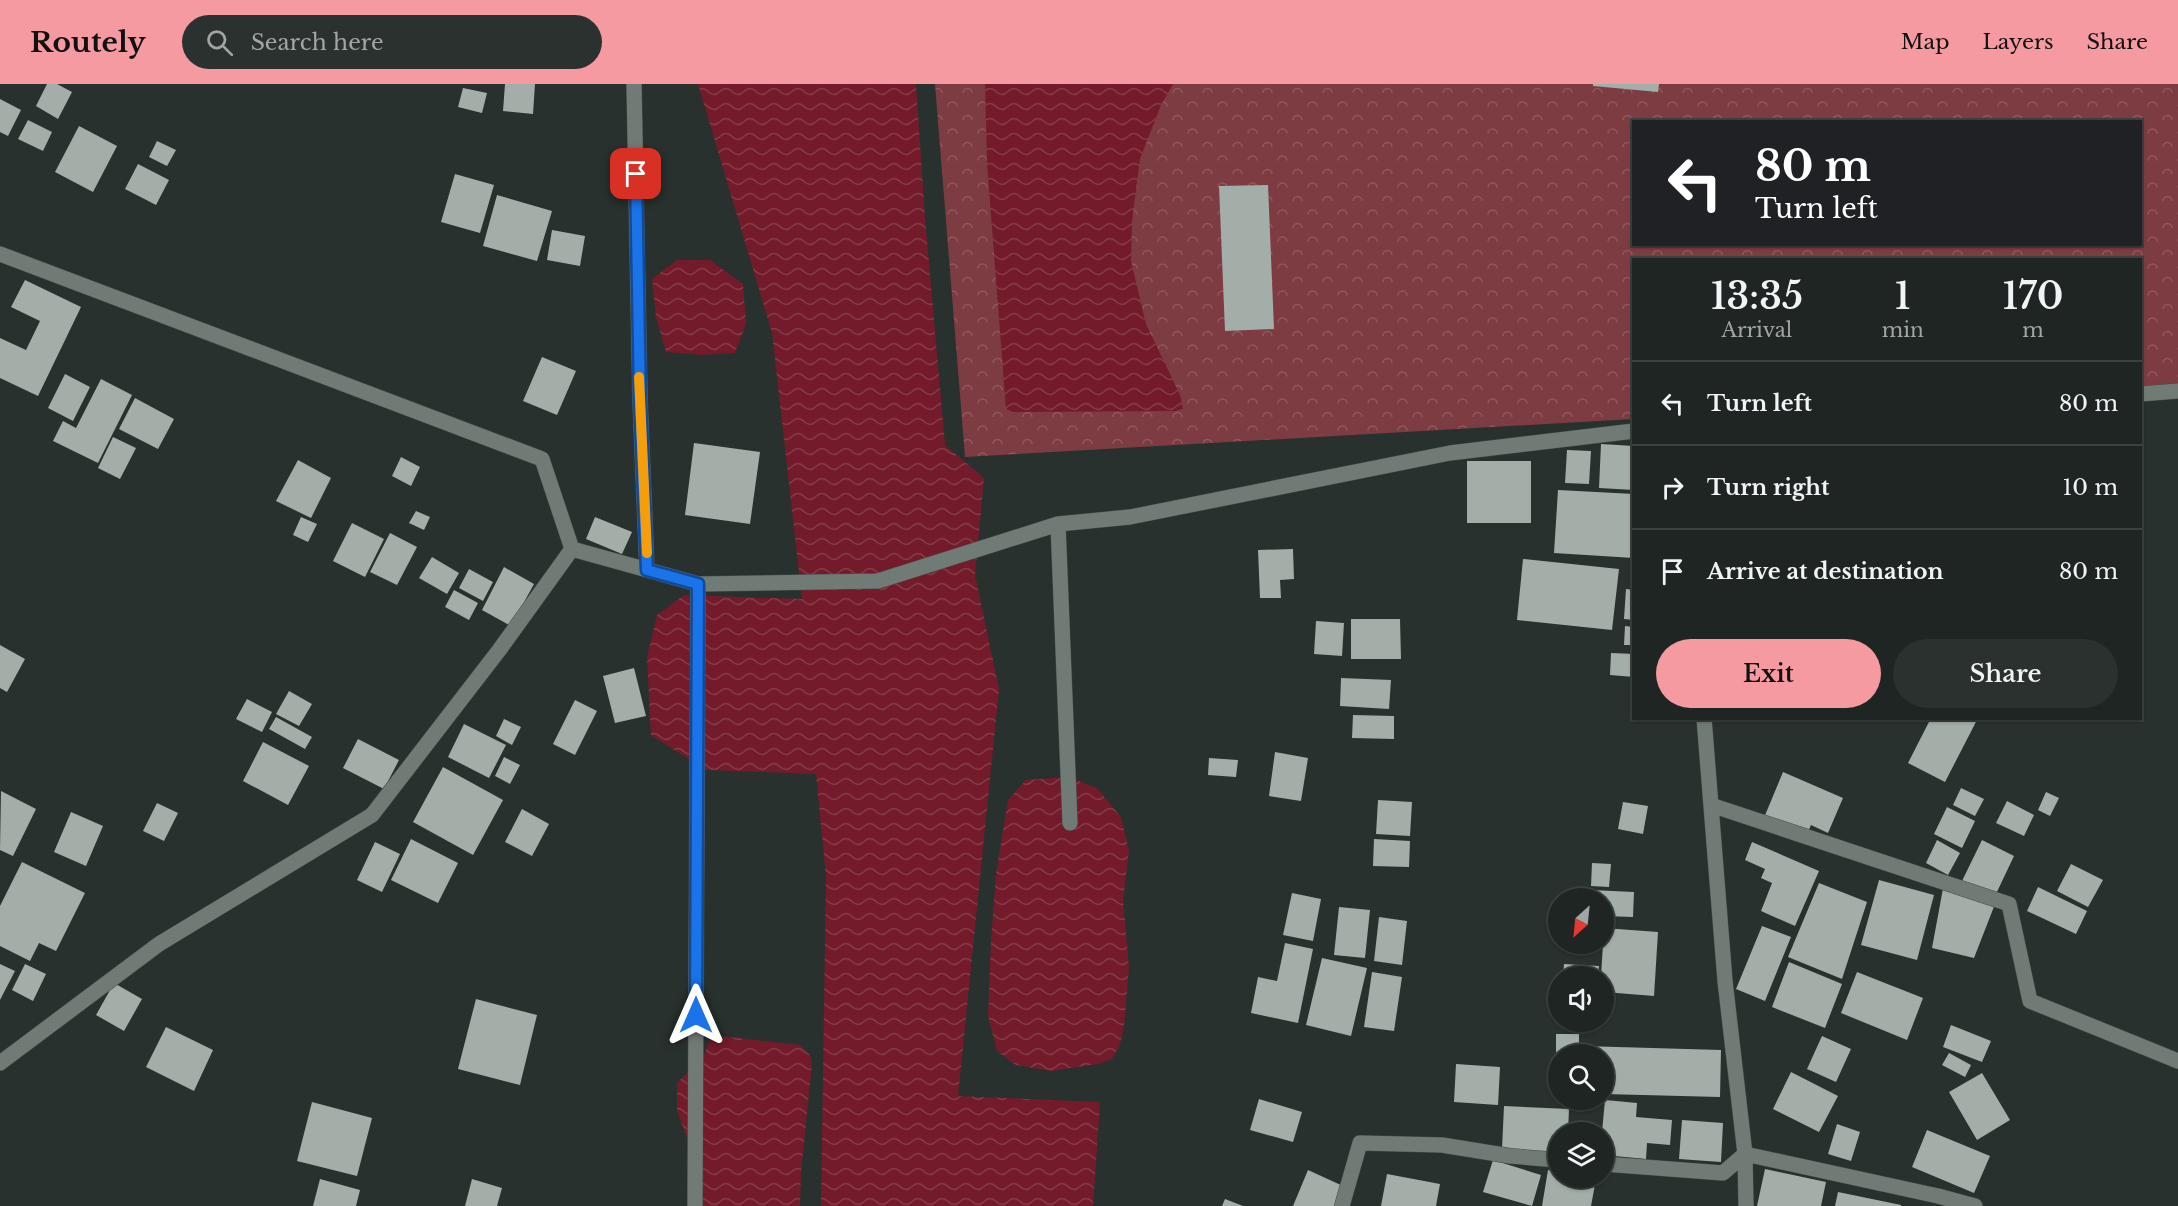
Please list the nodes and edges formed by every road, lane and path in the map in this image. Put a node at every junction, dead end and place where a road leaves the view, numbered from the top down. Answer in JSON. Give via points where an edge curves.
{"nodes":[{"id":1,"x":634,"y":84,"type":"edge"},
{"id":2,"x":0,"y":254,"type":"edge"},
{"id":3,"x":2178,"y":391,"type":"edge"},
{"id":4,"x":2142,"y":394,"type":"edge"},
{"id":5,"x":1632,"y":431,"type":"edge"},
{"id":6,"x":1058,"y":524,"type":"junction"},
{"id":7,"x":572,"y":549,"type":"junction"},
{"id":8,"x":647,"y":570,"type":"junction"},
{"id":9,"x":698,"y":584,"type":"junction"},
{"id":10,"x":1704,"y":720,"type":"edge"},
{"id":11,"x":1711,"y":805,"type":"junction"},
{"id":12,"x":1071,"y":823,"type":"dead end"},
{"id":13,"x":2178,"y":1061,"type":"edge"},
{"id":14,"x":0,"y":1063,"type":"edge"},
{"id":15,"x":1745,"y":1154,"type":"junction"},
{"id":16,"x":1548,"y":1159,"type":"edge"},
{"id":17,"x":1614,"y":1165,"type":"edge"},
{"id":18,"x":695,"y":1206,"type":"edge"},
{"id":19,"x":1342,"y":1206,"type":"edge"},
{"id":20,"x":1746,"y":1206,"type":"edge"},
{"id":21,"x":1975,"y":1206,"type":"edge"}],
"edges":[{"from":1,"to":8,"type":"street"},
{"from":2,"to":7,"type":"street","via":[[542,459]]},
{"from":3,"to":4,"type":"street"},
{"from":5,"to":6,"type":"street","via":[[1450,453],[1130,516]]},
{"from":6,"to":9,"type":"street","via":[[878,581]]},
{"from":6,"to":12,"type":"street"},
{"from":7,"to":8,"type":"street"},
{"from":7,"to":14,"type":"street","via":[[372,815],[159,944]]},
{"from":8,"to":9,"type":"street"},
{"from":9,"to":18,"type":"street"},
{"from":10,"to":11,"type":"street"},
{"from":11,"to":13,"type":"street","via":[[2009,904],[2030,1001]]},
{"from":11,"to":15,"type":"street","via":[[1725,981]]},
{"from":15,"to":17,"type":"street","via":[[1723,1173]]},
{"from":15,"to":20,"type":"street"},
{"from":15,"to":21,"type":"street"},
{"from":16,"to":19,"type":"street","via":[[1442,1144],[1360,1143]]}]}
